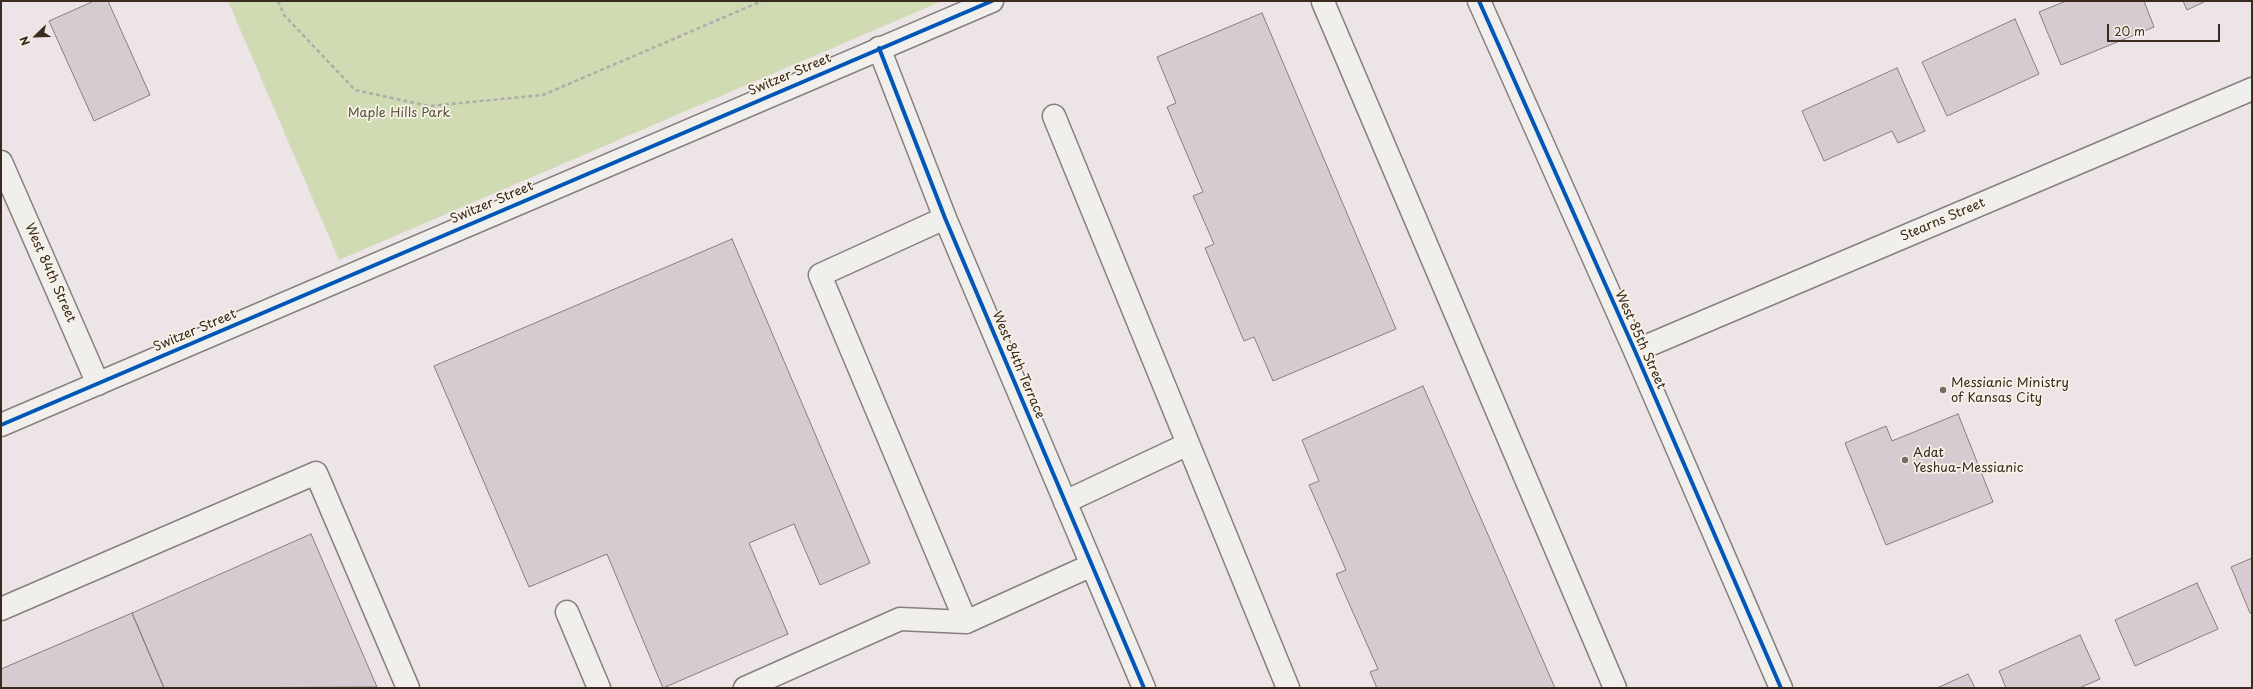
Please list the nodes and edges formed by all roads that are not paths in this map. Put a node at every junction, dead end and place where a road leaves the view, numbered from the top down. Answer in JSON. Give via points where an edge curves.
{"nodes":[{"id":1,"x":992,"y":1,"type":"edge"},
{"id":2,"x":1479,"y":1,"type":"edge"},
{"id":3,"x":1323,"y":2,"type":"edge"},
{"id":4,"x":879,"y":48,"type":"junction"},
{"id":5,"x":2252,"y":89,"type":"edge"},
{"id":6,"x":1054,"y":116,"type":"dead end"},
{"id":7,"x":1,"y":162,"type":"edge"},
{"id":8,"x":945,"y":218,"type":"junction"},
{"id":9,"x":1634,"y":351,"type":"junction"},
{"id":10,"x":98,"y":384,"type":"junction"},
{"id":11,"x":1,"y":425,"type":"edge"},
{"id":12,"x":1188,"y":444,"type":"junction"},
{"id":13,"x":1065,"y":502,"type":"junction"},
{"id":14,"x":1092,"y":565,"type":"junction"},
{"id":15,"x":1,"y":609,"type":"edge"},
{"id":16,"x":566,"y":612,"type":"dead end"},
{"id":17,"x":966,"y":622,"type":"junction"},
{"id":18,"x":408,"y":688,"type":"edge"},
{"id":19,"x":599,"y":688,"type":"edge"},
{"id":20,"x":745,"y":688,"type":"edge"},
{"id":21,"x":1144,"y":688,"type":"edge"},
{"id":22,"x":1288,"y":688,"type":"edge"},
{"id":23,"x":1615,"y":688,"type":"edge"},
{"id":24,"x":1781,"y":688,"type":"edge"}],
"edges":[{"from":1,"to":4,"type":"street","name":"Switzer Street"},
{"from":2,"to":9,"type":"street","name":"West 85th Street"},
{"from":3,"to":23,"type":"street"},
{"from":4,"to":8,"type":"street","name":"West 84th Terrace"},
{"from":4,"to":10,"type":"street","name":"Switzer Street"},
{"from":5,"to":9,"type":"street","name":"Stearns Street"},
{"from":6,"to":12,"type":"street"},
{"from":7,"to":10,"type":"street","name":"West 84th Street"},
{"from":8,"to":13,"type":"street","name":"West 84th Terrace"},
{"from":8,"to":17,"type":"street","via":[[820,275]]},
{"from":9,"to":24,"type":"street","name":"West 85th Street"},
{"from":10,"to":11,"type":"street","name":"Switzer Street"},
{"from":12,"to":13,"type":"street"},
{"from":12,"to":22,"type":"street"},
{"from":13,"to":14,"type":"street","name":"West 84th Terrace"},
{"from":14,"to":17,"type":"street"},
{"from":14,"to":21,"type":"street","name":"West 84th Terrace"},
{"from":15,"to":18,"type":"street","via":[[316,473]]},
{"from":16,"to":19,"type":"street"},
{"from":17,"to":20,"type":"street","via":[[900,619]]}]}
